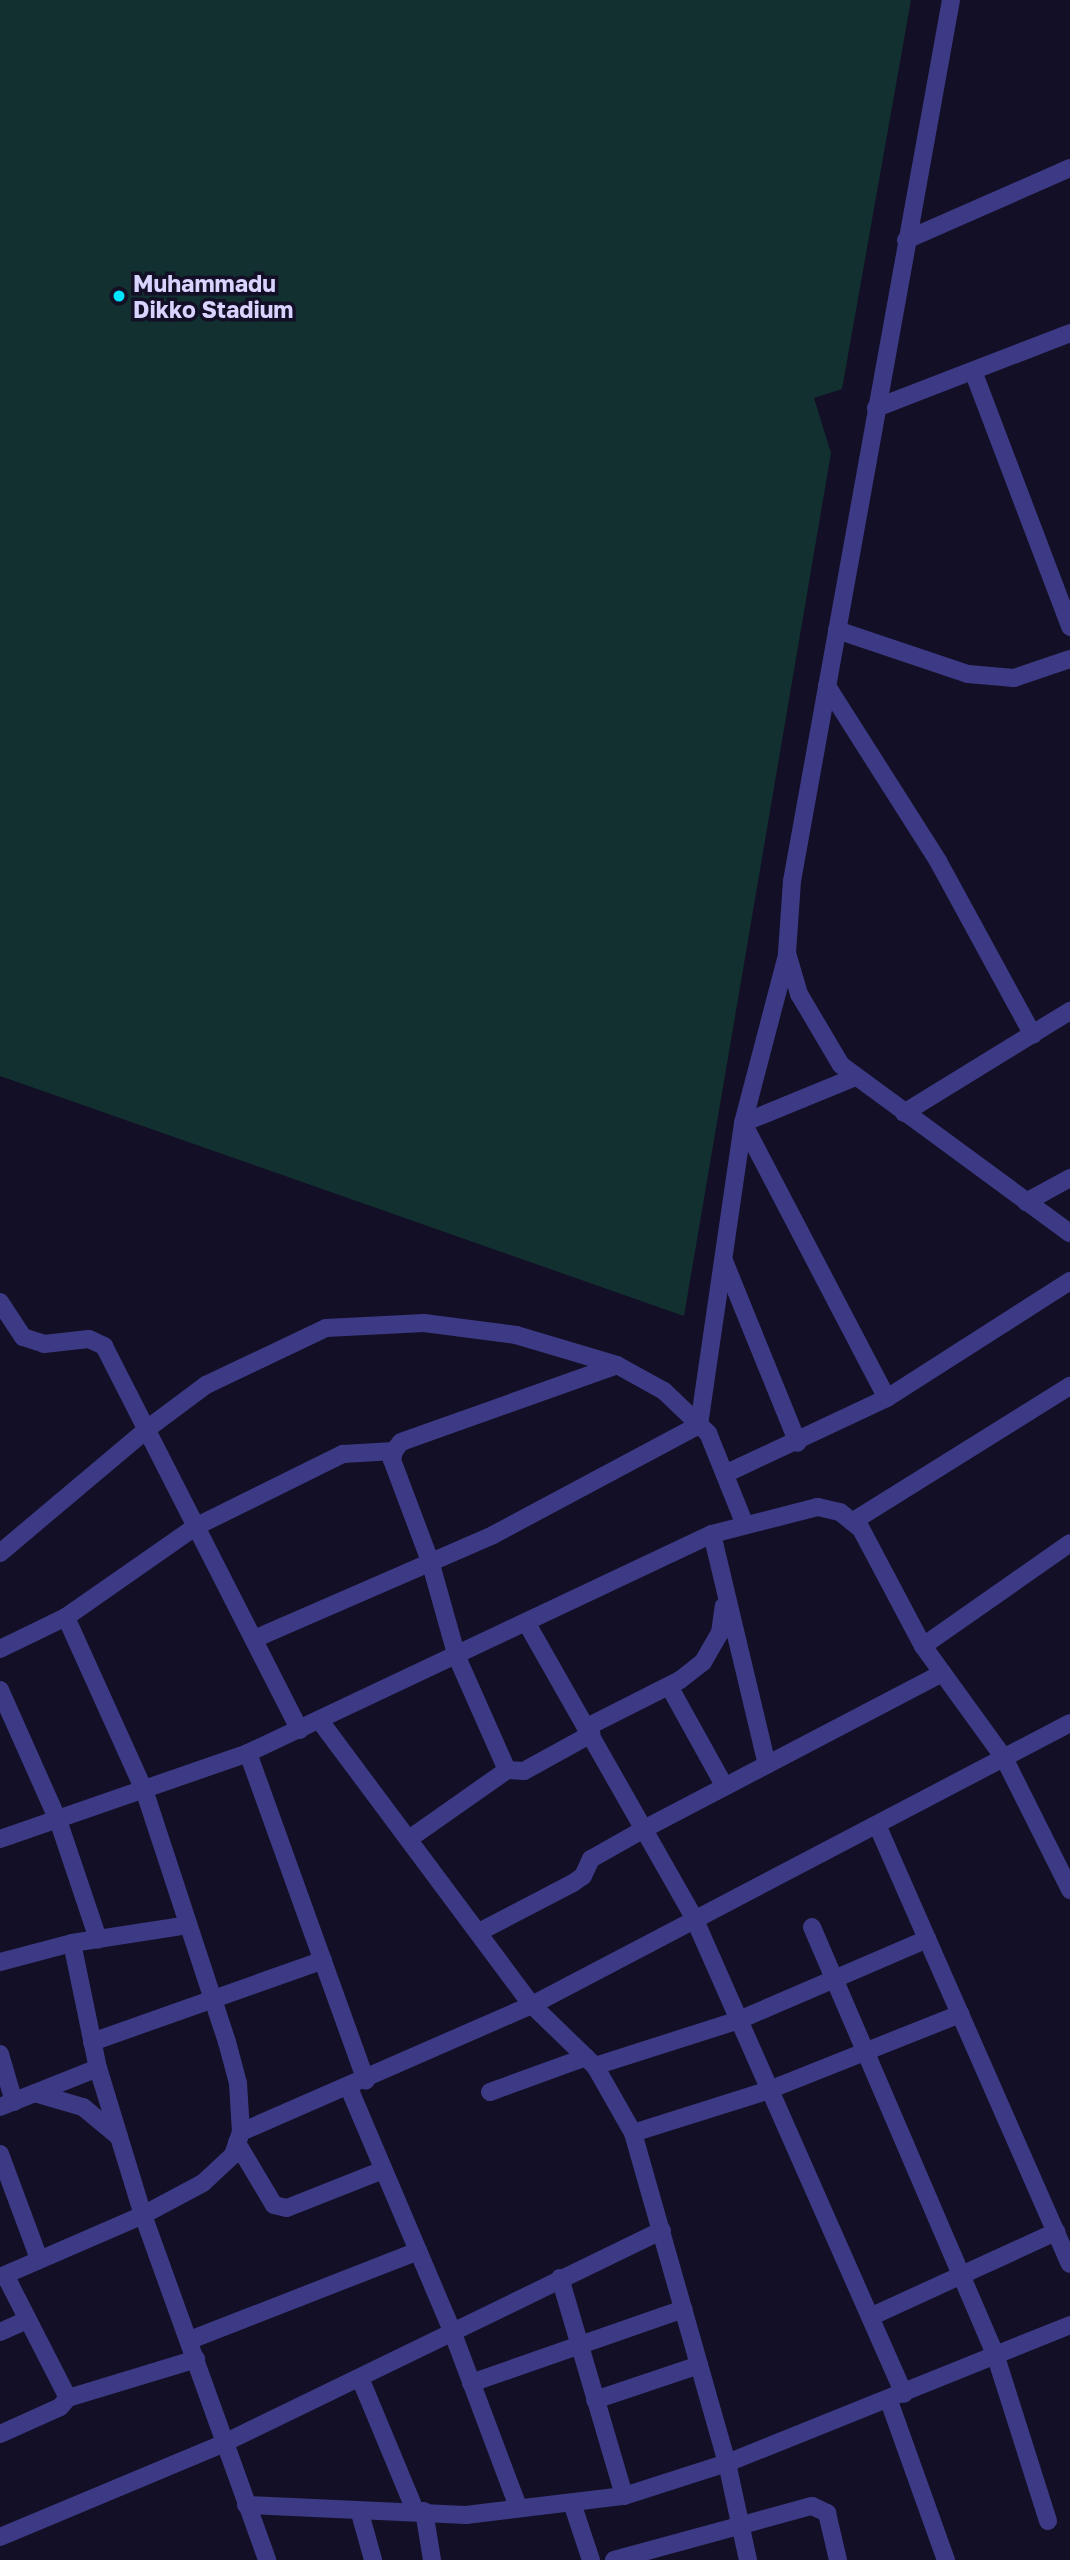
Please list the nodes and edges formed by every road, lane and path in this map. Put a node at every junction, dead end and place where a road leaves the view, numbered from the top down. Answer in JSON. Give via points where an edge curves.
{"nodes":[{"id":1,"x":951,"y":0,"type":"edge"},
{"id":2,"x":1069,"y":172,"type":"edge"},
{"id":3,"x":906,"y":240,"type":"junction"},
{"id":4,"x":1070,"y":333,"type":"edge"},
{"id":5,"x":973,"y":371,"type":"junction"},
{"id":6,"x":876,"y":408,"type":"junction"},
{"id":7,"x":1070,"y":627,"type":"edge"},
{"id":8,"x":837,"y":630,"type":"junction"},
{"id":9,"x":1070,"y":659,"type":"edge"},
{"id":10,"x":827,"y":686,"type":"junction"},
{"id":11,"x":788,"y":953,"type":"junction"},
{"id":12,"x":1070,"y":1011,"type":"edge"},
{"id":13,"x":1032,"y":1035,"type":"junction"},
{"id":14,"x":855,"y":1077,"type":"junction"},
{"id":15,"x":904,"y":1113,"type":"junction"},
{"id":16,"x":743,"y":1124,"type":"junction"},
{"id":17,"x":1070,"y":1178,"type":"edge"},
{"id":18,"x":1026,"y":1202,"type":"junction"},
{"id":19,"x":1070,"y":1233,"type":"edge"},
{"id":20,"x":723,"y":1258,"type":"junction"},
{"id":21,"x":1070,"y":1281,"type":"edge"},
{"id":22,"x":0,"y":1301,"type":"edge"},
{"id":23,"x":617,"y":1365,"type":"junction"},
{"id":24,"x":1070,"y":1386,"type":"edge"},
{"id":25,"x":887,"y":1398,"type":"junction"},
{"id":26,"x":699,"y":1424,"type":"junction"},
{"id":27,"x":147,"y":1429,"type":"junction"},
{"id":28,"x":798,"y":1443,"type":"junction"},
{"id":29,"x":394,"y":1451,"type":"junction"},
{"id":30,"x":727,"y":1473,"type":"junction"},
{"id":31,"x":852,"y":1522,"type":"junction"},
{"id":32,"x":745,"y":1525,"type":"junction"},
{"id":33,"x":195,"y":1527,"type":"junction"},
{"id":34,"x":712,"y":1534,"type":"junction"},
{"id":35,"x":1070,"y":1543,"type":"edge"},
{"id":36,"x":0,"y":1553,"type":"edge"},
{"id":37,"x":430,"y":1560,"type":"junction"},
{"id":38,"x":725,"y":1595,"type":"junction"},
{"id":39,"x":65,"y":1617,"type":"junction"},
{"id":40,"x":526,"y":1622,"type":"junction"},
{"id":41,"x":254,"y":1639,"type":"junction"},
{"id":42,"x":923,"y":1646,"type":"junction"},
{"id":43,"x":0,"y":1649,"type":"edge"},
{"id":44,"x":457,"y":1657,"type":"junction"},
{"id":45,"x":943,"y":1673,"type":"junction"},
{"id":46,"x":669,"y":1686,"type":"junction"},
{"id":47,"x":0,"y":1690,"type":"edge"},
{"id":48,"x":320,"y":1721,"type":"junction"},
{"id":49,"x":1070,"y":1723,"type":"edge"},
{"id":50,"x":300,"y":1730,"type":"junction"},
{"id":51,"x":589,"y":1730,"type":"junction"},
{"id":52,"x":248,"y":1754,"type":"junction"},
{"id":53,"x":1004,"y":1758,"type":"junction"},
{"id":54,"x":767,"y":1765,"type":"junction"},
{"id":55,"x":507,"y":1770,"type":"junction"},
{"id":56,"x":725,"y":1787,"type":"junction"},
{"id":57,"x":144,"y":1790,"type":"junction"},
{"id":58,"x":58,"y":1820,"type":"junction"},
{"id":59,"x":878,"y":1828,"type":"junction"},
{"id":60,"x":644,"y":1829,"type":"junction"},
{"id":61,"x":0,"y":1839,"type":"edge"},
{"id":62,"x":409,"y":1839,"type":"junction"},
{"id":63,"x":1070,"y":1890,"type":"edge"},
{"id":64,"x":694,"y":1918,"type":"junction"},
{"id":65,"x":188,"y":1925,"type":"junction"},
{"id":66,"x":812,"y":1927,"type":"dead end"},
{"id":67,"x":479,"y":1932,"type":"junction"},
{"id":68,"x":99,"y":1938,"type":"junction"},
{"id":69,"x":927,"y":1939,"type":"junction"},
{"id":70,"x":72,"y":1942,"type":"junction"},
{"id":71,"x":323,"y":1960,"type":"junction"},
{"id":72,"x":0,"y":1962,"type":"edge"},
{"id":73,"x":835,"y":1979,"type":"junction"},
{"id":74,"x":213,"y":2000,"type":"junction"},
{"id":75,"x":532,"y":2005,"type":"junction"},
{"id":76,"x":960,"y":2014,"type":"junction"},
{"id":77,"x":739,"y":2020,"type":"junction"},
{"id":78,"x":92,"y":2042,"type":"junction"},
{"id":79,"x":866,"y":2051,"type":"junction"},
{"id":80,"x":0,"y":2054,"type":"edge"},
{"id":81,"x":591,"y":2062,"type":"junction"},
{"id":82,"x":98,"y":2068,"type":"junction"},
{"id":83,"x":366,"y":2080,"type":"junction"},
{"id":84,"x":349,"y":2088,"type":"junction"},
{"id":85,"x":769,"y":2090,"type":"junction"},
{"id":86,"x":490,"y":2092,"type":"dead end"},
{"id":87,"x":35,"y":2093,"type":"junction"},
{"id":88,"x":7,"y":2104,"type":"edge"},
{"id":89,"x":633,"y":2133,"type":"junction"},
{"id":90,"x":119,"y":2137,"type":"junction"},
{"id":91,"x":239,"y":2137,"type":"junction"},
{"id":92,"x":0,"y":2154,"type":"edge"},
{"id":93,"x":383,"y":2170,"type":"junction"},
{"id":94,"x":144,"y":2215,"type":"junction"},
{"id":95,"x":662,"y":2230,"type":"junction"},
{"id":96,"x":1056,"y":2232,"type":"junction"},
{"id":97,"x":418,"y":2250,"type":"junction"},
{"id":98,"x":39,"y":2259,"type":"junction"},
{"id":99,"x":1070,"y":2264,"type":"edge"},
{"id":100,"x":961,"y":2275,"type":"junction"},
{"id":101,"x":3,"y":2276,"type":"edge"},
{"id":102,"x":560,"y":2278,"type":"junction"},
{"id":103,"x":684,"y":2309,"type":"junction"},
{"id":104,"x":870,"y":2317,"type":"junction"},
{"id":105,"x":27,"y":2320,"type":"junction"},
{"id":106,"x":1070,"y":2325,"type":"edge"},
{"id":107,"x":452,"y":2331,"type":"junction"},
{"id":108,"x":0,"y":2332,"type":"edge"},
{"id":109,"x":190,"y":2340,"type":"junction"},
{"id":110,"x":580,"y":2347,"type":"junction"},
{"id":111,"x":996,"y":2357,"type":"junction"},
{"id":112,"x":196,"y":2359,"type":"junction"},
{"id":113,"x":699,"y":2365,"type":"junction"},
{"id":114,"x":360,"y":2378,"type":"junction"},
{"id":115,"x":471,"y":2383,"type":"junction"},
{"id":116,"x":896,"y":2397,"type":"junction"},
{"id":117,"x":68,"y":2398,"type":"junction"},
{"id":118,"x":595,"y":2399,"type":"junction"},
{"id":119,"x":0,"y":2434,"type":"edge"},
{"id":120,"x":222,"y":2444,"type":"junction"},
{"id":121,"x":727,"y":2463,"type":"junction"},
{"id":122,"x":624,"y":2496,"type":"junction"},
{"id":123,"x":572,"y":2503,"type":"junction"},
{"id":124,"x":246,"y":2505,"type":"junction"},
{"id":125,"x":519,"y":2507,"type":"junction"},
{"id":126,"x":419,"y":2511,"type":"junction"},
{"id":127,"x":360,"y":2513,"type":"junction"},
{"id":128,"x":1048,"y":2521,"type":"dead end"},
{"id":129,"x":741,"y":2528,"type":"junction"},
{"id":130,"x":0,"y":2537,"type":"edge"},
{"id":131,"x":430,"y":2559,"type":"edge"},
{"id":132,"x":267,"y":2560,"type":"edge"},
{"id":133,"x":373,"y":2560,"type":"edge"},
{"id":134,"x":591,"y":2560,"type":"edge"},
{"id":135,"x":614,"y":2560,"type":"edge"},
{"id":136,"x":748,"y":2560,"type":"edge"},
{"id":137,"x":838,"y":2560,"type":"edge"},
{"id":138,"x":946,"y":2560,"type":"edge"}],
"edges":[{"from":1,"to":3,"type":"street"},
{"from":2,"to":3,"type":"street"},
{"from":3,"to":6,"type":"street"},
{"from":4,"to":5,"type":"street"},
{"from":5,"to":6,"type":"street"},
{"from":5,"to":7,"type":"street"},
{"from":6,"to":8,"type":"street"},
{"from":8,"to":9,"type":"street","via":[[968,674],[1014,678]]},
{"from":8,"to":10,"type":"street"},
{"from":10,"to":11,"type":"street","via":[[792,881]]},
{"from":10,"to":13,"type":"street","via":[[938,862]]},
{"from":11,"to":14,"type":"street","via":[[799,994],[830,1047]]},
{"from":11,"to":16,"type":"street"},
{"from":12,"to":13,"type":"street"},
{"from":13,"to":15,"type":"street"},
{"from":14,"to":15,"type":"street"},
{"from":14,"to":16,"type":"street"},
{"from":15,"to":18,"type":"street"},
{"from":16,"to":20,"type":"street"},
{"from":16,"to":25,"type":"street"},
{"from":17,"to":18,"type":"street"},
{"from":18,"to":19,"type":"street"},
{"from":20,"to":26,"type":"street"},
{"from":20,"to":28,"type":"street"},
{"from":21,"to":25,"type":"street"},
{"from":22,"to":27,"type":"street","via":[[23,1337],[44,1344],[89,1339],[104,1346]]},
{"from":23,"to":26,"type":"street","via":[[664,1391]]},
{"from":23,"to":27,"type":"street","via":[[516,1335],[424,1323],[326,1328],[206,1385]]},
{"from":23,"to":29,"type":"street","via":[[401,1442]]},
{"from":24,"to":31,"type":"street"},
{"from":25,"to":28,"type":"street"},
{"from":26,"to":30,"type":"street"},
{"from":26,"to":37,"type":"street","via":[[493,1535]]},
{"from":27,"to":33,"type":"street"},
{"from":27,"to":36,"type":"street"},
{"from":28,"to":30,"type":"street"},
{"from":29,"to":33,"type":"street","via":[[343,1454]]},
{"from":29,"to":37,"type":"street","via":[[392,1460]]},
{"from":30,"to":32,"type":"street"},
{"from":31,"to":32,"type":"street","via":[[840,1512],[818,1507]]},
{"from":31,"to":42,"type":"street","via":[[861,1529]]},
{"from":32,"to":34,"type":"street"},
{"from":33,"to":39,"type":"street"},
{"from":33,"to":41,"type":"street"},
{"from":34,"to":38,"type":"street"},
{"from":34,"to":40,"type":"street"},
{"from":35,"to":42,"type":"street"},
{"from":37,"to":41,"type":"street"},
{"from":37,"to":44,"type":"street"},
{"from":38,"to":46,"type":"street","via":[[720,1633],[703,1662]]},
{"from":38,"to":54,"type":"street"},
{"from":39,"to":43,"type":"street"},
{"from":39,"to":57,"type":"street"},
{"from":40,"to":44,"type":"street"},
{"from":40,"to":51,"type":"street"},
{"from":41,"to":50,"type":"street"},
{"from":42,"to":45,"type":"street"},
{"from":44,"to":48,"type":"street"},
{"from":44,"to":55,"type":"street"},
{"from":45,"to":53,"type":"street"},
{"from":45,"to":54,"type":"street"},
{"from":46,"to":51,"type":"street"},
{"from":46,"to":56,"type":"street"},
{"from":47,"to":58,"type":"street"},
{"from":48,"to":50,"type":"street"},
{"from":48,"to":62,"type":"street"},
{"from":49,"to":53,"type":"street"},
{"from":50,"to":52,"type":"street"},
{"from":51,"to":55,"type":"street","via":[[524,1771]]},
{"from":51,"to":60,"type":"street"},
{"from":52,"to":57,"type":"street"},
{"from":52,"to":71,"type":"street"},
{"from":53,"to":59,"type":"street"},
{"from":53,"to":63,"type":"street"},
{"from":54,"to":56,"type":"street"},
{"from":55,"to":62,"type":"street"},
{"from":56,"to":60,"type":"street"},
{"from":57,"to":58,"type":"street"},
{"from":57,"to":65,"type":"street"},
{"from":58,"to":61,"type":"street"},
{"from":58,"to":68,"type":"street"},
{"from":59,"to":64,"type":"street"},
{"from":59,"to":69,"type":"street"},
{"from":60,"to":64,"type":"street"},
{"from":60,"to":67,"type":"street","via":[[591,1859],[583,1876],[573,1883]]},
{"from":62,"to":67,"type":"street"},
{"from":64,"to":75,"type":"street"},
{"from":64,"to":77,"type":"street"},
{"from":65,"to":68,"type":"street"},
{"from":65,"to":74,"type":"street"},
{"from":66,"to":73,"type":"street"},
{"from":67,"to":75,"type":"street"},
{"from":68,"to":70,"type":"street"},
{"from":69,"to":73,"type":"street"},
{"from":69,"to":76,"type":"street"},
{"from":70,"to":72,"type":"street"},
{"from":70,"to":78,"type":"street"},
{"from":71,"to":74,"type":"street"},
{"from":71,"to":83,"type":"street"},
{"from":73,"to":77,"type":"street"},
{"from":73,"to":79,"type":"street"},
{"from":74,"to":78,"type":"street"},
{"from":74,"to":91,"type":"street","via":[[238,2083]]},
{"from":75,"to":81,"type":"street"},
{"from":75,"to":83,"type":"street"},
{"from":76,"to":79,"type":"street"},
{"from":76,"to":96,"type":"street"},
{"from":77,"to":81,"type":"street"},
{"from":77,"to":85,"type":"street"},
{"from":78,"to":82,"type":"street"},
{"from":79,"to":85,"type":"street"},
{"from":79,"to":100,"type":"street"},
{"from":80,"to":88,"type":"street"},
{"from":81,"to":86,"type":"street"},
{"from":81,"to":89,"type":"street"},
{"from":82,"to":87,"type":"street"},
{"from":82,"to":90,"type":"street"},
{"from":83,"to":84,"type":"street"},
{"from":84,"to":91,"type":"street"},
{"from":84,"to":93,"type":"street"},
{"from":85,"to":89,"type":"street"},
{"from":85,"to":104,"type":"street"},
{"from":87,"to":88,"type":"street"},
{"from":87,"to":90,"type":"street","via":[[83,2107]]},
{"from":89,"to":95,"type":"street"},
{"from":90,"to":94,"type":"street"},
{"from":91,"to":93,"type":"street","via":[[275,2204],[287,2208]]},
{"from":91,"to":94,"type":"street","via":[[233,2155],[203,2183]]},
{"from":92,"to":98,"type":"street"},
{"from":93,"to":97,"type":"street"},
{"from":94,"to":98,"type":"street"},
{"from":94,"to":109,"type":"street"},
{"from":95,"to":102,"type":"street"},
{"from":95,"to":103,"type":"street"},
{"from":96,"to":99,"type":"street"},
{"from":96,"to":100,"type":"street"},
{"from":97,"to":107,"type":"street"},
{"from":97,"to":109,"type":"street"},
{"from":98,"to":101,"type":"street"},
{"from":100,"to":104,"type":"street"},
{"from":100,"to":111,"type":"street"},
{"from":101,"to":105,"type":"street"},
{"from":102,"to":107,"type":"street"},
{"from":102,"to":110,"type":"street"},
{"from":103,"to":110,"type":"street"},
{"from":103,"to":113,"type":"street"},
{"from":104,"to":116,"type":"street"},
{"from":105,"to":108,"type":"street"},
{"from":105,"to":117,"type":"street"},
{"from":106,"to":111,"type":"street"},
{"from":107,"to":114,"type":"street"},
{"from":107,"to":115,"type":"street"},
{"from":109,"to":112,"type":"street"},
{"from":110,"to":115,"type":"street"},
{"from":110,"to":118,"type":"street"},
{"from":111,"to":116,"type":"street"},
{"from":111,"to":128,"type":"street"},
{"from":112,"to":117,"type":"street"},
{"from":112,"to":120,"type":"street"},
{"from":113,"to":118,"type":"street"},
{"from":113,"to":121,"type":"street"},
{"from":114,"to":120,"type":"street"},
{"from":114,"to":126,"type":"street"},
{"from":115,"to":125,"type":"street"},
{"from":116,"to":121,"type":"street"},
{"from":116,"to":138,"type":"street"},
{"from":117,"to":119,"type":"street","via":[[60,2407]]},
{"from":118,"to":122,"type":"street"},
{"from":120,"to":124,"type":"street"},
{"from":120,"to":130,"type":"street"},
{"from":121,"to":122,"type":"street"},
{"from":121,"to":129,"type":"street"},
{"from":122,"to":123,"type":"street"},
{"from":123,"to":125,"type":"street"},
{"from":123,"to":134,"type":"street"},
{"from":124,"to":127,"type":"street"},
{"from":124,"to":132,"type":"street"},
{"from":125,"to":126,"type":"street","via":[[466,2515]]},
{"from":126,"to":127,"type":"street"},
{"from":126,"to":131,"type":"street"},
{"from":127,"to":133,"type":"street"},
{"from":129,"to":135,"type":"street"},
{"from":129,"to":136,"type":"street"},
{"from":129,"to":137,"type":"street","via":[[812,2506],[822,2508]]}]}
